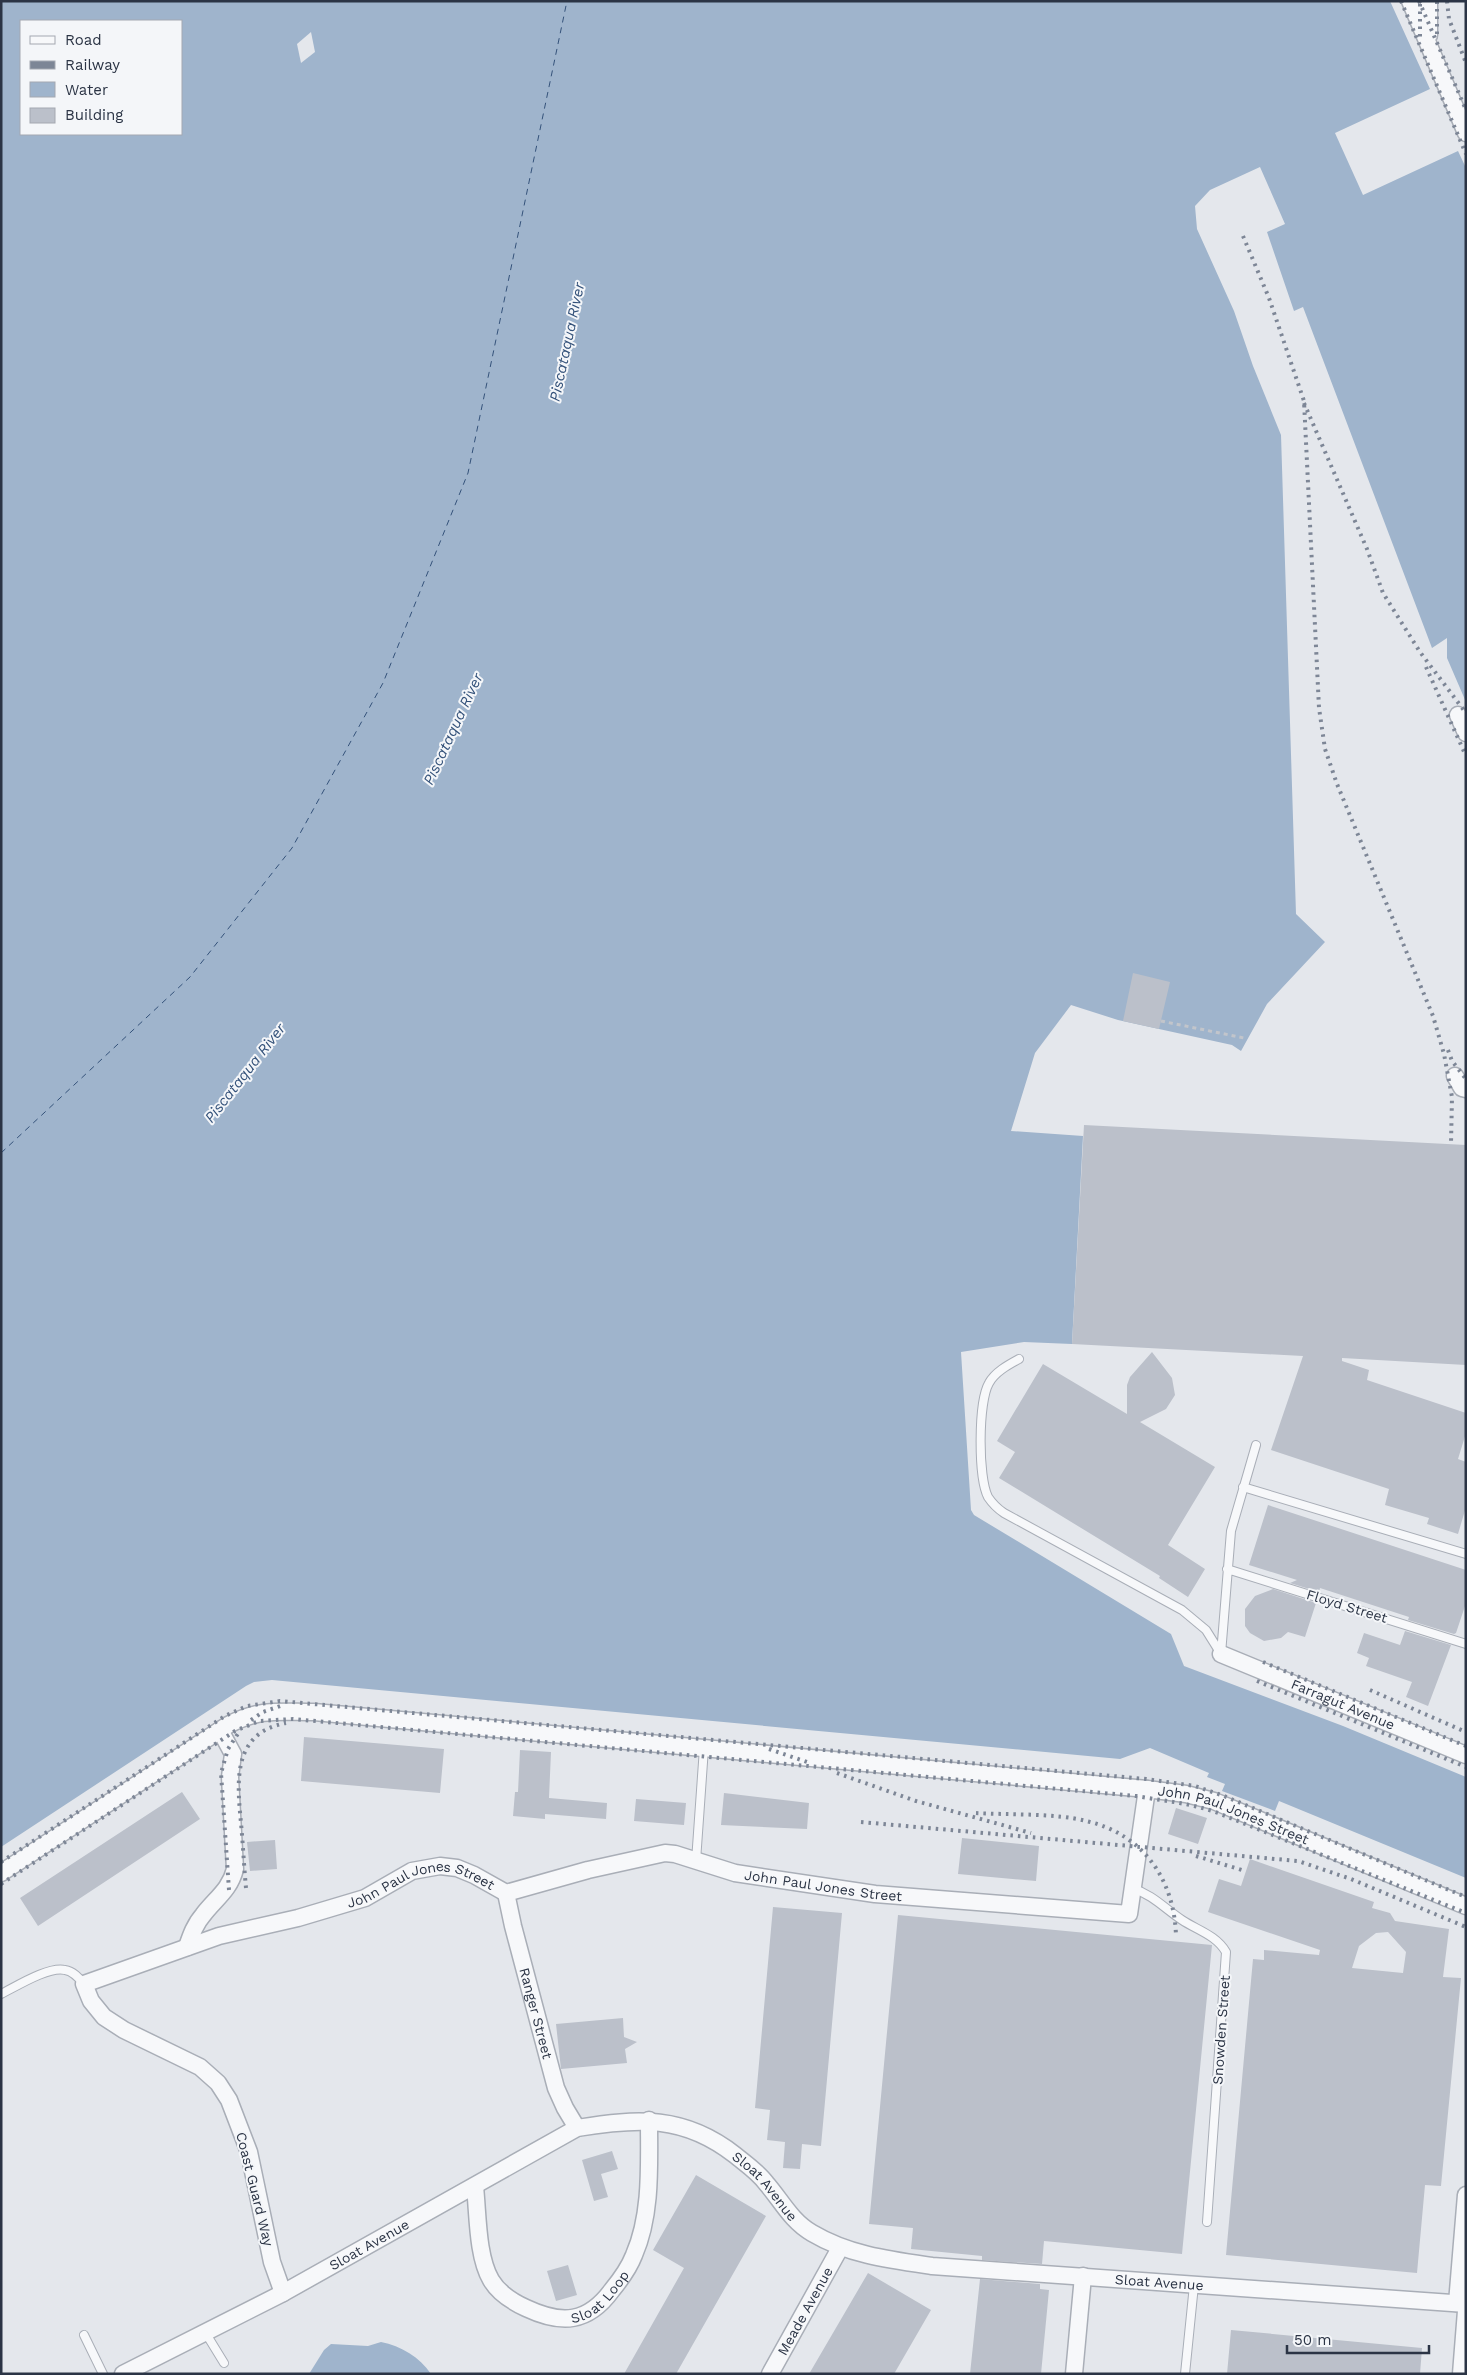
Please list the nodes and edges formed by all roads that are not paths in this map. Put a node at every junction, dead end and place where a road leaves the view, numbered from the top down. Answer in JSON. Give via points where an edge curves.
{"nodes":[{"id":1,"x":1410,"y":1,"type":"edge"},
{"id":2,"x":1429,"y":1,"type":"edge"},
{"id":3,"x":1435,"y":61,"type":"junction"},
{"id":4,"x":1466,"y":133,"type":"edge"},
{"id":5,"x":1458,"y":715,"type":"dead end"},
{"id":6,"x":1466,"y":733,"type":"edge"},
{"id":7,"x":1019,"y":1359,"type":"dead end"},
{"id":8,"x":1256,"y":1446,"type":"dead end"},
{"id":9,"x":1243,"y":1487,"type":"junction"},
{"id":10,"x":1466,"y":1554,"type":"edge"},
{"id":11,"x":1227,"y":1569,"type":"junction"},
{"id":12,"x":1466,"y":1644,"type":"edge"},
{"id":13,"x":1221,"y":1654,"type":"junction"},
{"id":14,"x":220,"y":1730,"type":"junction"},
{"id":15,"x":704,"y":1748,"type":"junction"},
{"id":16,"x":1466,"y":1755,"type":"edge"},
{"id":17,"x":1148,"y":1789,"type":"junction"},
{"id":18,"x":696,"y":1861,"type":"junction"},
{"id":19,"x":1,"y":1873,"type":"edge"},
{"id":20,"x":1132,"y":1888,"type":"junction"},
{"id":21,"x":506,"y":1894,"type":"junction"},
{"id":22,"x":1466,"y":1906,"type":"edge"},
{"id":23,"x":187,"y":1947,"type":"junction"},
{"id":24,"x":84,"y":1984,"type":"junction"},
{"id":25,"x":1,"y":1994,"type":"edge"},
{"id":26,"x":648,"y":2120,"type":"junction"},
{"id":27,"x":577,"y":2128,"type":"junction"},
{"id":28,"x":476,"y":2187,"type":"junction"},
{"id":29,"x":1466,"y":2195,"type":"edge"},
{"id":30,"x":1207,"y":2222,"type":"dead end"},
{"id":31,"x":840,"y":2248,"type":"junction"},
{"id":32,"x":1083,"y":2276,"type":"junction"},
{"id":33,"x":1194,"y":2283,"type":"junction"},
{"id":34,"x":283,"y":2293,"type":"junction"},
{"id":35,"x":1463,"y":2306,"type":"edge"},
{"id":36,"x":206,"y":2332,"type":"junction"},
{"id":37,"x":84,"y":2335,"type":"dead end"},
{"id":38,"x":224,"y":2363,"type":"dead end"},
{"id":39,"x":103,"y":2374,"type":"edge"},
{"id":40,"x":122,"y":2374,"type":"edge"},
{"id":41,"x":770,"y":2374,"type":"edge"},
{"id":42,"x":1074,"y":2374,"type":"edge"},
{"id":43,"x":1185,"y":2374,"type":"edge"},
{"id":44,"x":1461,"y":2374,"type":"edge"}],
"edges":[{"from":1,"to":3,"type":"street"},
{"from":2,"to":3,"type":"street","via":[[1429,36]]},
{"from":3,"to":4,"type":"street"},
{"from":5,"to":6,"type":"street"},
{"from":7,"to":13,"type":"lane","via":[[990,1381],[983,1399],[982,1471],[992,1503],[1004,1513],[1182,1610],[1206,1630]]},
{"from":8,"to":9,"type":"lane"},
{"from":9,"to":10,"type":"lane"},
{"from":9,"to":11,"type":"lane","via":[[1231,1531]]},
{"from":11,"to":12,"type":"lane","name":"Floyd Street"},
{"from":11,"to":13,"type":"lane"},
{"from":13,"to":16,"type":"street","name":"Farragut Avenue"},
{"from":14,"to":15,"type":"street","via":[[260,1712],[314,1712]]},
{"from":14,"to":19,"type":"street"},
{"from":14,"to":23,"type":"street","via":[[233,1754],[230,1777],[235,1870],[225,1891],[195,1926]]},
{"from":15,"to":17,"type":"street"},
{"from":15,"to":18,"type":"lane"},
{"from":17,"to":20,"type":"street","name":"John Paul Jones Street"},
{"from":17,"to":22,"type":"street","name":"John Paul Jones Street","via":[[1214,1802]]},
{"from":18,"to":20,"type":"street","name":"John Paul Jones Street","via":[[735,1873],[875,1894],[1129,1914]]},
{"from":18,"to":21,"type":"street","name":"John Paul Jones Street","via":[[675,1854],[653,1855]]},
{"from":20,"to":30,"type":"lane","name":"Snowden Street","via":[[1150,1895],[1180,1919],[1218,1941],[1226,1952]]},
{"from":21,"to":23,"type":"street","name":"John Paul Jones Street","via":[[474,1875],[440,1866],[412,1871],[364,1898]]},
{"from":21,"to":27,"type":"street","name":"Ranger Street","via":[[556,2088]]},
{"from":23,"to":24,"type":"street","name":"John Paul Jones Street"},
{"from":24,"to":25,"type":"lane","name":"Coast Guard Way","via":[[76,1975],[54,1969]]},
{"from":24,"to":34,"type":"street","name":"Coast Guard Way","via":[[91,2002],[104,2017],[200,2067],[222,2089],[248,2152],[272,2262]]},
{"from":26,"to":27,"type":"street","name":"Sloat Avenue"},
{"from":26,"to":28,"type":"street","name":"Sloat Loop","via":[[649,2174],[644,2224],[638,2246],[624,2275],[604,2302],[581,2316],[553,2317],[533,2311],[515,2302],[494,2284],[484,2259]]},
{"from":26,"to":31,"type":"street","name":"Sloat Avenue","via":[[682,2126],[729,2151],[766,2182],[798,2223]]},
{"from":27,"to":28,"type":"street","name":"Sloat Avenue"},
{"from":28,"to":34,"type":"street","name":"Sloat Avenue"},
{"from":29,"to":35,"type":"street"},
{"from":31,"to":32,"type":"street","name":"Sloat Avenue","via":[[932,2266]]},
{"from":31,"to":41,"type":"street","name":"Meade Avenue"},
{"from":32,"to":33,"type":"street","name":"Sloat Avenue"},
{"from":32,"to":42,"type":"street"},
{"from":33,"to":35,"type":"street","name":"Sloat Avenue"},
{"from":33,"to":43,"type":"lane"},
{"from":34,"to":36,"type":"street","name":"Sloat Avenue"},
{"from":35,"to":44,"type":"street"},
{"from":36,"to":38,"type":"lane"},
{"from":36,"to":40,"type":"street","name":"Sloat Avenue"},
{"from":37,"to":39,"type":"lane"}]}
